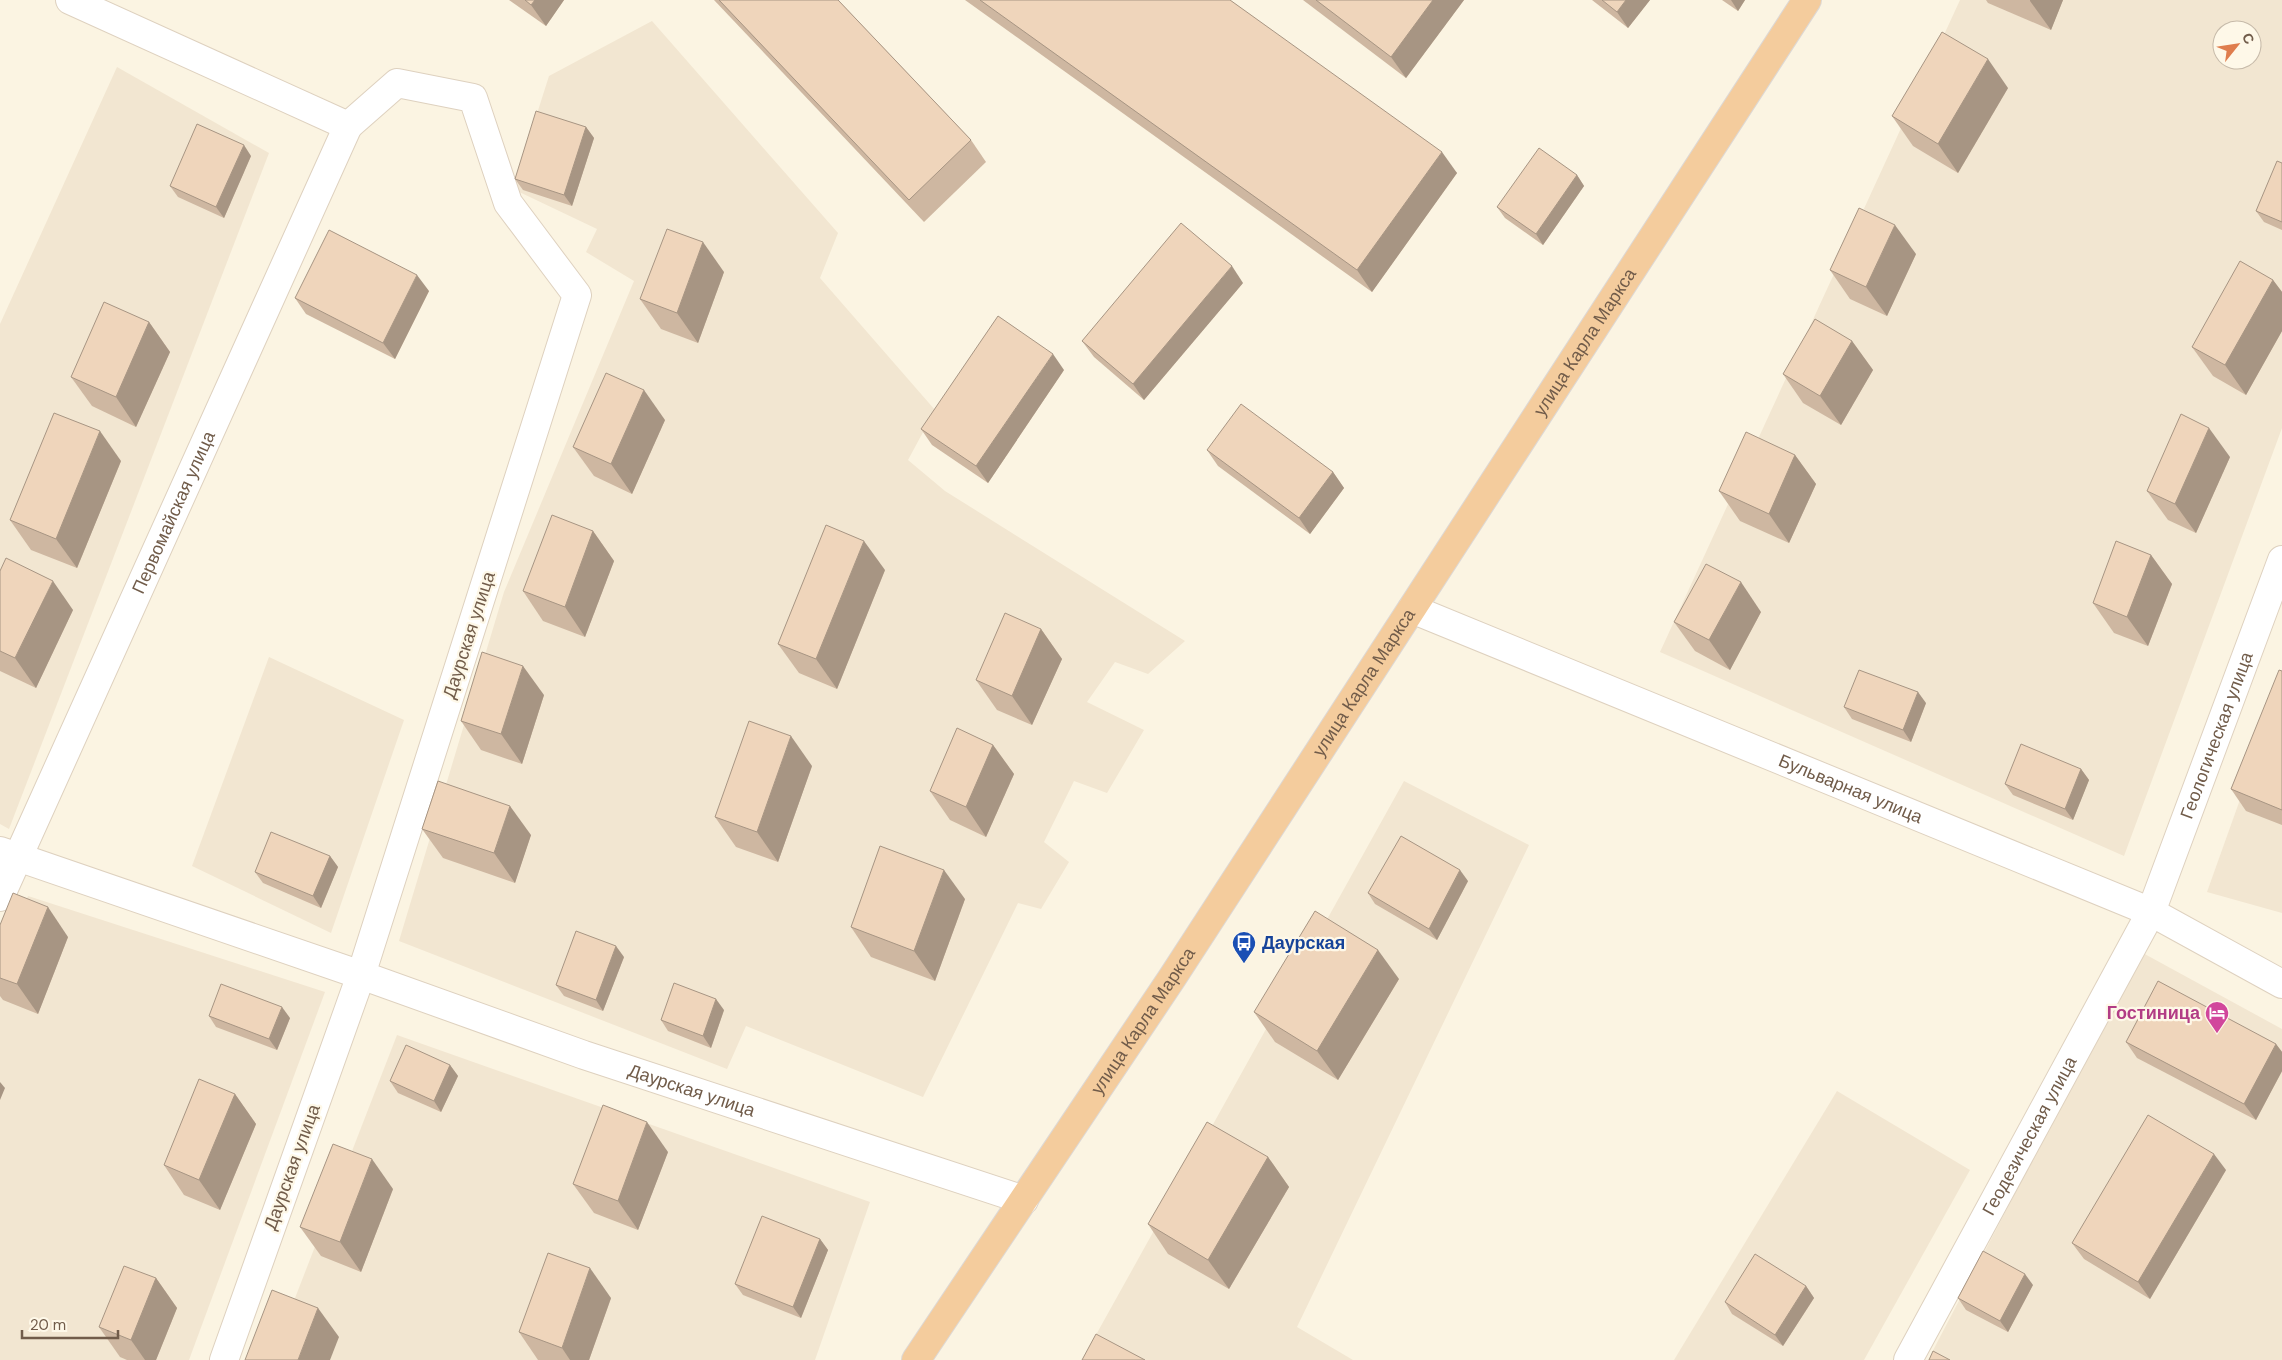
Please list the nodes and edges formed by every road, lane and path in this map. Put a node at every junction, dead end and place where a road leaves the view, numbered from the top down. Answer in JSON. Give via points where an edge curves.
{"nodes":[{"id":1,"x":70,"y":0,"type":"edge"},
{"id":2,"x":1807,"y":0,"type":"edge"},
{"id":3,"x":348,"y":126,"type":"junction"},
{"id":4,"x":2282,"y":560,"type":"edge"},
{"id":5,"x":1412,"y":609,"type":"junction"},
{"id":6,"x":8,"y":855,"type":"edge"},
{"id":7,"x":0,"y":897,"type":"edge"},
{"id":8,"x":2151,"y":912,"type":"junction"},
{"id":9,"x":361,"y":975,"type":"junction"},
{"id":10,"x":2282,"y":984,"type":"edge"},
{"id":11,"x":1024,"y":1200,"type":"junction"},
{"id":12,"x":224,"y":1360,"type":"edge"},
{"id":13,"x":916,"y":1360,"type":"edge"},
{"id":14,"x":1908,"y":1360,"type":"edge"}],
"edges":[{"from":1,"to":3,"type":"street"},
{"from":2,"to":5,"type":"highway","name":"улица Карла Маркса"},
{"from":3,"to":6,"type":"street","name":"Первомайская улица"},
{"from":3,"to":9,"type":"street","name":"Даурская улица","via":[[397,84],[472,98],[508,203],[577,295]]},
{"from":4,"to":8,"type":"street","name":"Геологическая улица"},
{"from":5,"to":8,"type":"street","name":"Бульварная улица"},
{"from":5,"to":11,"type":"highway","name":"улица Карла Маркса"},
{"from":6,"to":7,"type":"street","name":"Первомайская улица"},
{"from":6,"to":9,"type":"street","name":"Даурская улица"},
{"from":8,"to":10,"type":"street","name":"Бульварная улица"},
{"from":8,"to":14,"type":"street","name":"Геодезическая улица"},
{"from":9,"to":11,"type":"street","name":"Даурская улица","via":[[584,1055]]},
{"from":9,"to":12,"type":"street","name":"Даурская улица"},
{"from":11,"to":13,"type":"highway","name":"улица Карла Маркса"}]}
